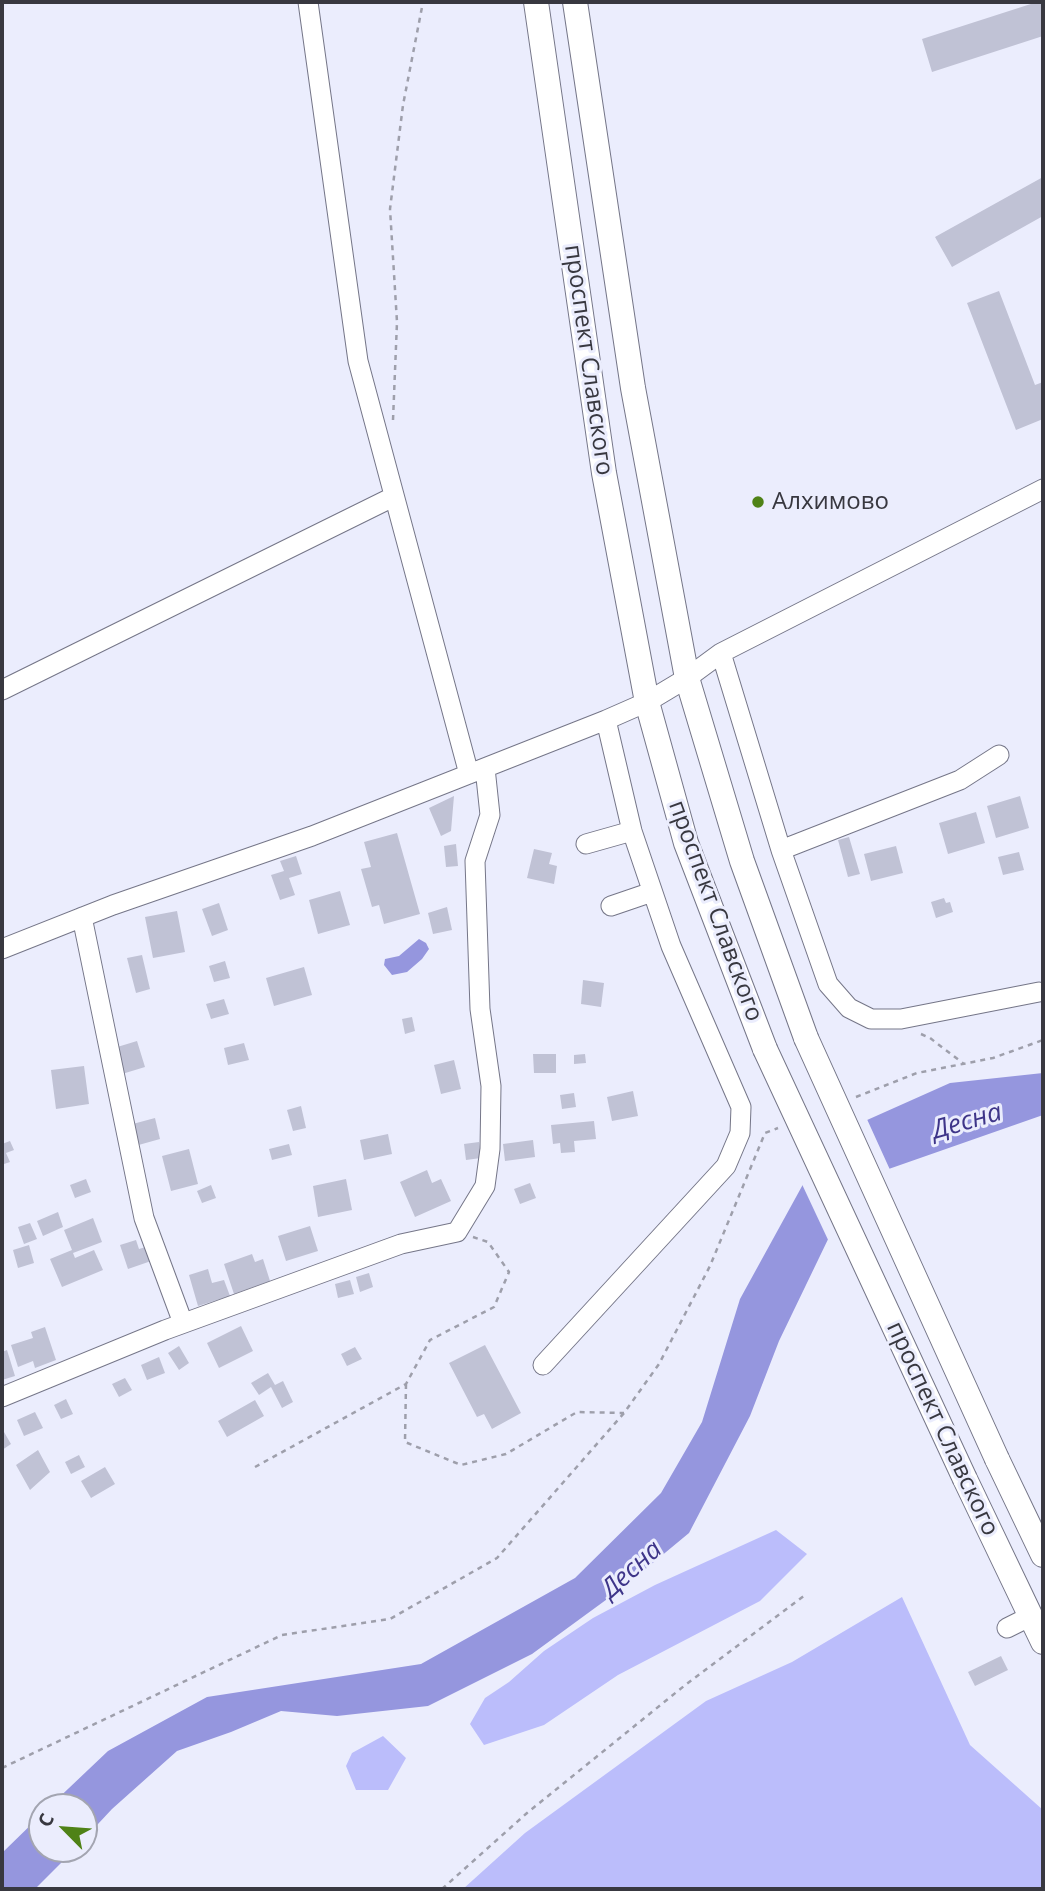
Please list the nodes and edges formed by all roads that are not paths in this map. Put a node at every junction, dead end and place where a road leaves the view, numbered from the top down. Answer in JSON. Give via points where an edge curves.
{"nodes":[{"id":1,"x":308,"y":2,"type":"edge"},
{"id":2,"x":536,"y":2,"type":"edge"},
{"id":3,"x":575,"y":2,"type":"edge"},
{"id":4,"x":1043,"y":489,"type":"edge"},
{"id":5,"x":393,"y":497,"type":"junction"},
{"id":6,"x":721,"y":653,"type":"junction"},
{"id":7,"x":687,"y":678,"type":"junction"},
{"id":8,"x":2,"y":690,"type":"edge"},
{"id":9,"x":647,"y":702,"type":"junction"},
{"id":10,"x":606,"y":720,"type":"junction"},
{"id":11,"x":999,"y":755,"type":"dead end"},
{"id":12,"x":477,"y":771,"type":"junction"},
{"id":13,"x":632,"y":831,"type":"junction"},
{"id":14,"x":586,"y":844,"type":"dead end"},
{"id":15,"x":781,"y":850,"type":"junction"},
{"id":16,"x":652,"y":892,"type":"junction"},
{"id":17,"x":611,"y":906,"type":"dead end"},
{"id":18,"x":82,"y":917,"type":"junction"},
{"id":19,"x":2,"y":949,"type":"edge"},
{"id":20,"x":1039,"y":992,"type":"dead end"},
{"id":21,"x":183,"y":1323,"type":"junction"},
{"id":22,"x":543,"y":1365,"type":"dead end"},
{"id":23,"x":2,"y":1397,"type":"edge"},
{"id":24,"x":1043,"y":1555,"type":"edge"},
{"id":25,"x":1031,"y":1616,"type":"junction"},
{"id":26,"x":1007,"y":1628,"type":"dead end"},
{"id":27,"x":1043,"y":1642,"type":"edge"}],
"edges":[{"from":1,"to":5,"type":"street","via":[[358,361]]},
{"from":2,"to":9,"type":"main road","name":"проспект Славского","via":[[604,473]]},
{"from":3,"to":7,"type":"main road","name":"проспект Славского","via":[[636,406]]},
{"from":4,"to":6,"type":"street"},
{"from":5,"to":8,"type":"street"},
{"from":5,"to":12,"type":"street"},
{"from":6,"to":7,"type":"street"},
{"from":6,"to":15,"type":"street"},
{"from":7,"to":9,"type":"street"},
{"from":7,"to":24,"type":"main road","name":"проспект Славского","bridge":true,"via":[[742,860],[806,1038]]},
{"from":9,"to":10,"type":"street"},
{"from":9,"to":25,"type":"main road","name":"проспект Славского","bridge":true,"via":[[686,843],[765,1049]]},
{"from":10,"to":12,"type":"street"},
{"from":10,"to":13,"type":"street"},
{"from":11,"to":15,"type":"street","via":[[960,780]]},
{"from":12,"to":18,"type":"street","via":[[312,836]]},
{"from":12,"to":21,"type":"street","via":[[490,815],[475,861],[480,1009],[491,1086],[485,1185],[457,1232],[401,1244]]},
{"from":13,"to":14,"type":"street"},
{"from":13,"to":16,"type":"street"},
{"from":15,"to":20,"type":"street","via":[[828,984],[849,1008],[871,1020],[901,1019]]},
{"from":16,"to":17,"type":"street"},
{"from":16,"to":22,"type":"street","via":[[741,1107],[740,1133],[726,1166]]},
{"from":18,"to":19,"type":"street"},
{"from":18,"to":21,"type":"street","via":[[144,1218]]},
{"from":21,"to":23,"type":"street"},
{"from":25,"to":26,"type":"street"},
{"from":25,"to":27,"type":"main road","name":"проспект Славского"}]}
